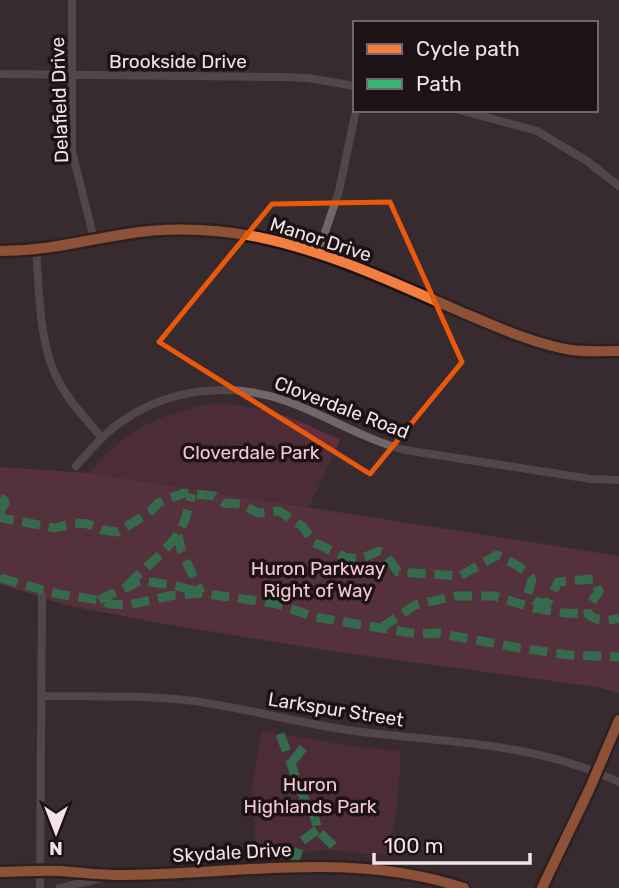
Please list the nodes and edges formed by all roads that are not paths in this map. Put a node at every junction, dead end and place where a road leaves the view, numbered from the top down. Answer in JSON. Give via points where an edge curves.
{"nodes":[{"id":1,"x":72,"y":0,"type":"edge"},
{"id":2,"x":0,"y":74,"type":"edge"},
{"id":3,"x":71,"y":76,"type":"junction"},
{"id":4,"x":353,"y":86,"type":"edge"},
{"id":5,"x":356,"y":112,"type":"edge"},
{"id":6,"x":466,"y":112,"type":"edge"},
{"id":7,"x":619,"y":186,"type":"edge"},
{"id":8,"x":94,"y":239,"type":"junction"},
{"id":9,"x":36,"y":250,"type":"junction"},
{"id":10,"x":0,"y":251,"type":"edge"},
{"id":11,"x":318,"y":253,"type":"junction"},
{"id":12,"x":619,"y":351,"type":"edge"},
{"id":13,"x":102,"y":438,"type":"junction"},
{"id":14,"x":76,"y":466,"type":"dead end"},
{"id":15,"x":619,"y":480,"type":"edge"},
{"id":16,"x":42,"y":596,"type":"dead end"},
{"id":17,"x":42,"y":696,"type":"junction"},
{"id":18,"x":619,"y":720,"type":"edge"},
{"id":19,"x":597,"y":772,"type":"junction"},
{"id":20,"x":619,"y":782,"type":"edge"},
{"id":21,"x":40,"y":871,"type":"junction"},
{"id":22,"x":0,"y":872,"type":"edge"},
{"id":23,"x":117,"y":875,"type":"junction"},
{"id":24,"x":40,"y":888,"type":"edge"},
{"id":25,"x":60,"y":888,"type":"edge"},
{"id":26,"x":464,"y":888,"type":"edge"},
{"id":27,"x":542,"y":888,"type":"edge"}],
"edges":[{"from":1,"to":3,"type":"street","name":"Delafield Drive"},
{"from":2,"to":3,"type":"street","name":"Brookside Drive"},
{"from":3,"to":4,"type":"street","name":"Brookside Drive","via":[[281,77]]},
{"from":3,"to":8,"type":"street","name":"Delafield Drive","via":[[72,151]]},
{"from":5,"to":11,"type":"street","via":[[339,191]]},
{"from":6,"to":7,"type":"street","via":[[537,131]]},
{"from":8,"to":9,"type":"street","name":"Manor Drive"},
{"from":8,"to":11,"type":"street","name":"Manor Drive","via":[[166,230],[212,231]]},
{"from":9,"to":10,"type":"street","name":"Manor Drive"},
{"from":9,"to":13,"type":"street","via":[[50,360],[66,394]]},
{"from":11,"to":12,"type":"street","name":"Manor Drive","via":[[538,342],[577,351]]},
{"from":13,"to":14,"type":"street","name":"Cloverdale Road"},
{"from":13,"to":15,"type":"street","name":"Cloverdale Road","via":[[157,402],[199,390],[241,390],[284,400],[405,450]]},
{"from":16,"to":17,"type":"street"},
{"from":17,"to":19,"type":"street","name":"Larkspur Street","via":[[156,697],[206,703],[353,731],[488,744]]},
{"from":17,"to":21,"type":"street"},
{"from":18,"to":19,"type":"street"},
{"from":19,"to":20,"type":"street","name":"Larkspur Street"},
{"from":19,"to":27,"type":"street"},
{"from":21,"to":22,"type":"street","name":"Skydale Drive"},
{"from":21,"to":23,"type":"street","name":"Skydale Drive"},
{"from":21,"to":24,"type":"street"},
{"from":23,"to":25,"type":"street","name":"Skydale Drive"},
{"from":23,"to":26,"type":"street","name":"Skydale Drive","via":[[345,866],[403,872]]}]}
